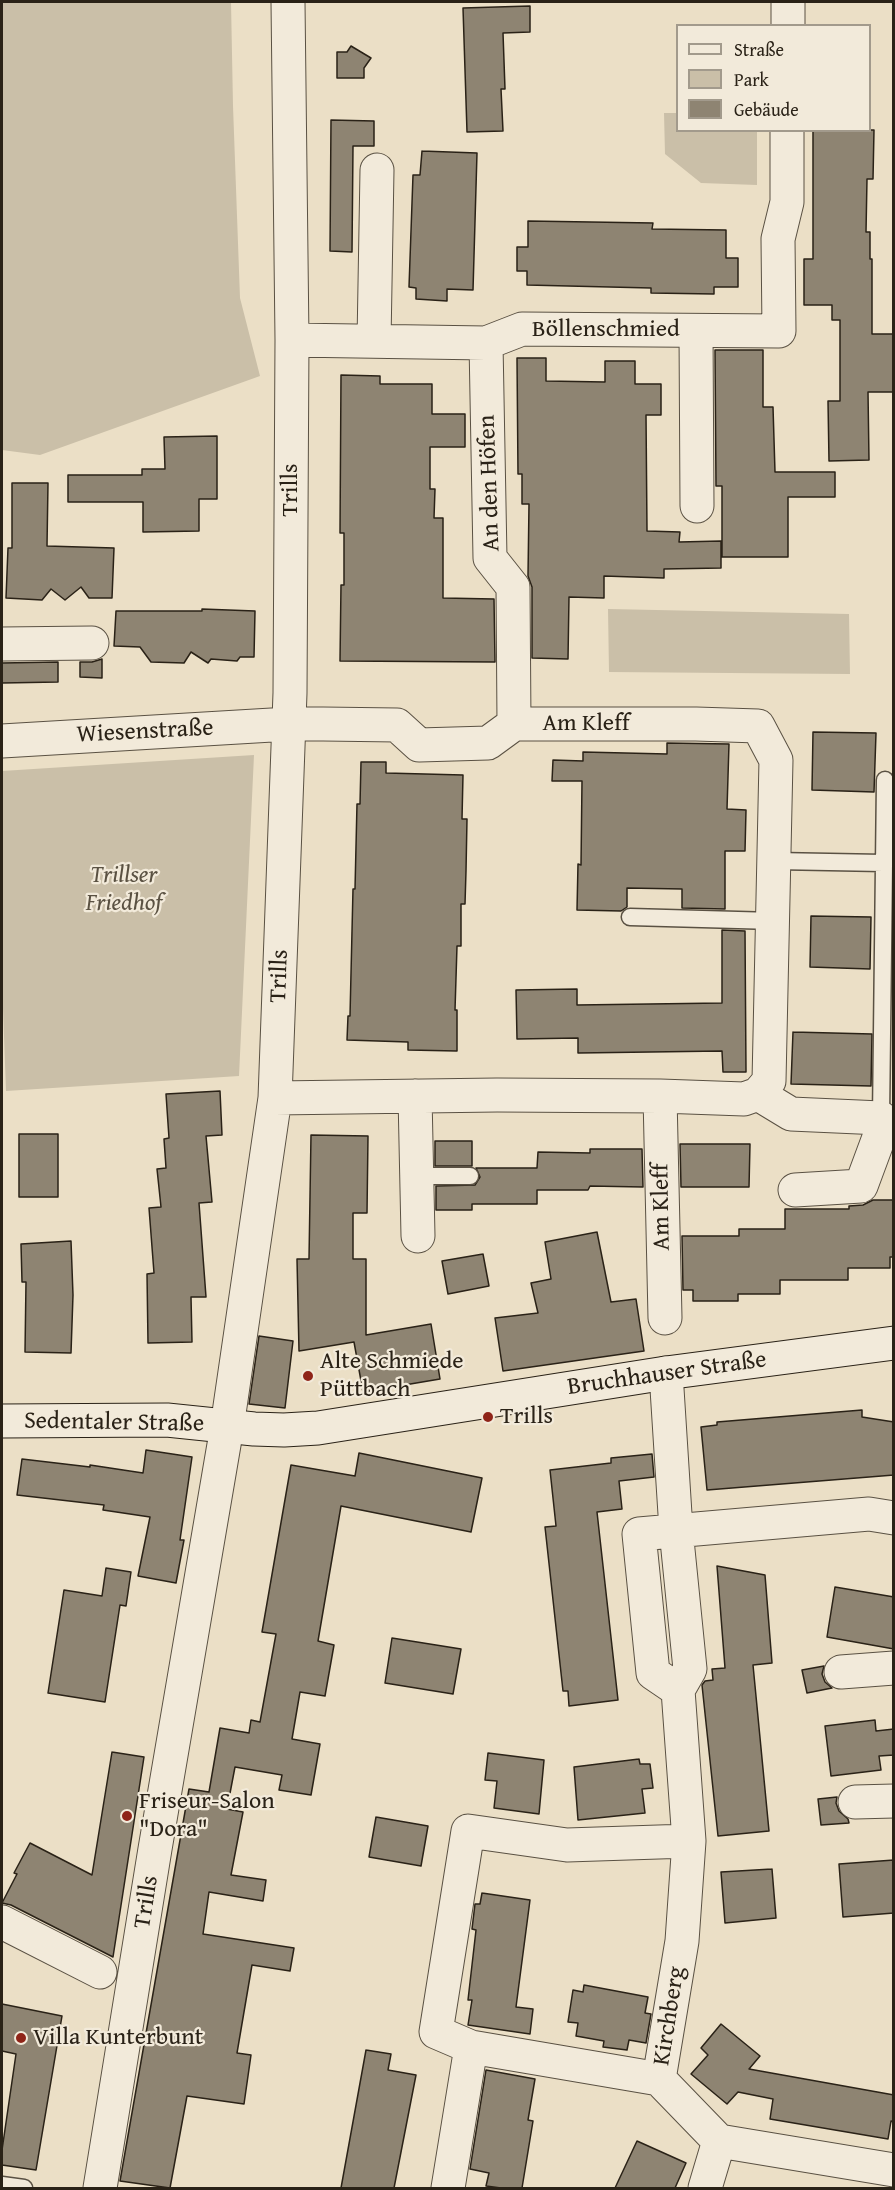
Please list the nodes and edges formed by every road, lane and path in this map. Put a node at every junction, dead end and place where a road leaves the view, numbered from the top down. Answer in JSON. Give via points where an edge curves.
{"nodes":[{"id":1,"x":288,"y":2,"type":"edge"},
{"id":2,"x":788,"y":2,"type":"edge"},
{"id":3,"x":788,"y":24,"type":"edge"},
{"id":4,"x":787,"y":132,"type":"edge"},
{"id":5,"x":377,"y":170,"type":"dead end"},
{"id":6,"x":696,"y":331,"type":"junction"},
{"id":7,"x":292,"y":340,"type":"junction"},
{"id":8,"x":374,"y":341,"type":"junction"},
{"id":9,"x":486,"y":343,"type":"junction"},
{"id":10,"x":697,"y":506,"type":"dead end"},
{"id":11,"x":2,"y":644,"type":"edge"},
{"id":12,"x":92,"y":644,"type":"dead end"},
{"id":13,"x":289,"y":724,"type":"junction"},
{"id":14,"x":514,"y":724,"type":"junction"},
{"id":15,"x":2,"y":741,"type":"edge"},
{"id":16,"x":885,"y":780,"type":"dead end"},
{"id":17,"x":775,"y":861,"type":"junction"},
{"id":18,"x":883,"y":863,"type":"junction"},
{"id":19,"x":630,"y":917,"type":"dead end"},
{"id":20,"x":774,"y":921,"type":"junction"},
{"id":21,"x":758,"y":1094,"type":"junction"},
{"id":22,"x":415,"y":1095,"type":"junction"},
{"id":23,"x":660,"y":1096,"type":"junction"},
{"id":24,"x":275,"y":1098,"type":"junction"},
{"id":25,"x":880,"y":1118,"type":"junction"},
{"id":26,"x":417,"y":1176,"type":"junction"},
{"id":27,"x":470,"y":1176,"type":"dead end"},
{"id":28,"x":795,"y":1190,"type":"dead end"},
{"id":29,"x":418,"y":1236,"type":"dead end"},
{"id":30,"x":665,"y":1318,"type":"dead end"},
{"id":31,"x":894,"y":1343,"type":"edge"},
{"id":32,"x":666,"y":1373,"type":"junction"},
{"id":33,"x":2,"y":1421,"type":"edge"},
{"id":34,"x":227,"y":1427,"type":"junction"},
{"id":35,"x":894,"y":1518,"type":"edge"},
{"id":36,"x":676,"y":1530,"type":"junction"},
{"id":37,"x":894,"y":1668,"type":"edge"},
{"id":38,"x":841,"y":1672,"type":"dead end"},
{"id":39,"x":894,"y":1801,"type":"edge"},
{"id":40,"x":855,"y":1802,"type":"dead end"},
{"id":41,"x":689,"y":1841,"type":"junction"},
{"id":42,"x":2,"y":1922,"type":"edge"},
{"id":43,"x":100,"y":1972,"type":"dead end"},
{"id":44,"x":471,"y":2047,"type":"junction"},
{"id":45,"x":659,"y":2079,"type":"junction"},
{"id":46,"x":719,"y":2141,"type":"junction"},
{"id":47,"x":894,"y":2170,"type":"edge"},
{"id":48,"x":2,"y":2185,"type":"edge"},
{"id":49,"x":24,"y":2188,"type":"edge"},
{"id":50,"x":100,"y":2188,"type":"edge"},
{"id":51,"x":448,"y":2188,"type":"edge"},
{"id":52,"x":705,"y":2188,"type":"edge"}],
"edges":[{"from":1,"to":7,"type":"street","name":"Trills"},
{"from":2,"to":3,"type":"street"},
{"from":4,"to":6,"type":"street","name":"Böllenschmied","via":[[787,202],[778,238],[779,331]]},
{"from":5,"to":8,"type":"street"},
{"from":6,"to":9,"type":"street","name":"Böllenschmied","via":[[522,329]]},
{"from":6,"to":10,"type":"street","name":"Böllenschmied"},
{"from":7,"to":8,"type":"street","name":"Böllenschmied"},
{"from":7,"to":13,"type":"street","name":"Trills"},
{"from":8,"to":9,"type":"street","name":"Böllenschmied"},
{"from":9,"to":14,"type":"street","name":"An den Höfen","via":[[490,558],[513,587]]},
{"from":11,"to":12,"type":"street"},
{"from":13,"to":14,"type":"street","name":"Am Kleff","via":[[397,725],[419,746],[488,743]]},
{"from":13,"to":15,"type":"street","name":"Wiesenstraße"},
{"from":13,"to":24,"type":"street","name":"Trills"},
{"from":14,"to":17,"type":"street","name":"Am Kleff","via":[[758,726],[777,760]]},
{"from":16,"to":18,"type":"lane"},
{"from":17,"to":18,"type":"lane"},
{"from":17,"to":20,"type":"street","name":"Am Kleff"},
{"from":18,"to":25,"type":"lane"},
{"from":19,"to":20,"type":"lane"},
{"from":20,"to":21,"type":"street","name":"Am Kleff","via":[[769,1081]]},
{"from":21,"to":23,"type":"street","via":[[744,1099]]},
{"from":21,"to":25,"type":"street","via":[[791,1114]]},
{"from":22,"to":23,"type":"street"},
{"from":22,"to":24,"type":"street"},
{"from":22,"to":26,"type":"street"},
{"from":23,"to":30,"type":"street","name":"Am Kleff"},
{"from":24,"to":34,"type":"street","name":"Trills"},
{"from":25,"to":28,"type":"street","via":[[881,1132],[861,1186]]},
{"from":26,"to":27,"type":"lane"},
{"from":26,"to":29,"type":"street"},
{"from":31,"to":32,"type":"street","name":"Bruchhauser Straße"},
{"from":32,"to":34,"type":"street","name":"Bruchhauser Straße","via":[[318,1428]]},
{"from":32,"to":36,"type":"street","name":"Kirchberg"},
{"from":33,"to":34,"type":"street","name":"Sedentaler Straße","via":[[167,1420]]},
{"from":34,"to":50,"type":"street","name":"Trills"},
{"from":35,"to":36,"type":"street","via":[[869,1514]]},
{"from":36,"to":41,"type":"street","name":"Kirchberg","via":[[690,1669],[678,1690]]},
{"from":37,"to":38,"type":"street"},
{"from":39,"to":40,"type":"street"},
{"from":41,"to":44,"type":"street","via":[[567,1845],[468,1831],[436,2032]]},
{"from":41,"to":45,"type":"street","name":"Kirchberg","via":[[682,1941]]},
{"from":42,"to":43,"type":"street"},
{"from":44,"to":45,"type":"street"},
{"from":44,"to":51,"type":"street"},
{"from":45,"to":46,"type":"street","name":"Kirchberg"},
{"from":46,"to":47,"type":"street"},
{"from":46,"to":52,"type":"street"},
{"from":48,"to":49,"type":"lane"}]}
